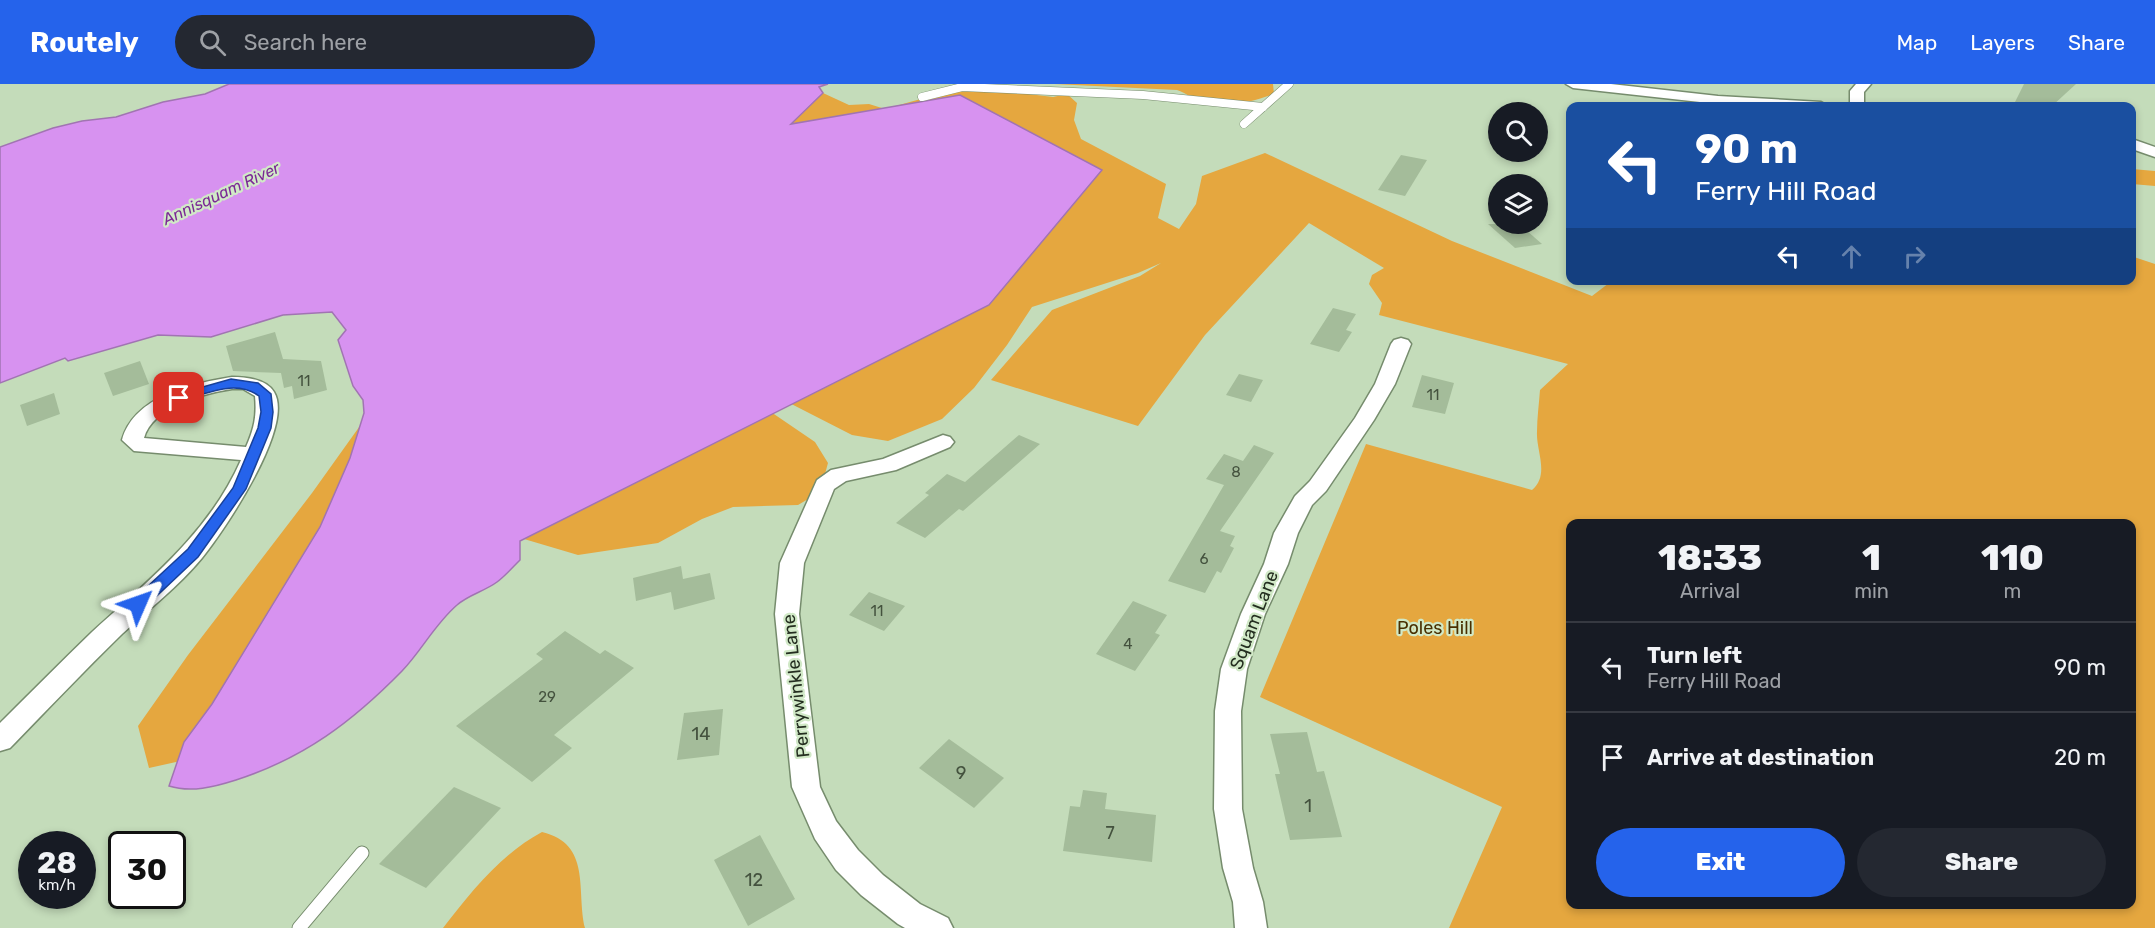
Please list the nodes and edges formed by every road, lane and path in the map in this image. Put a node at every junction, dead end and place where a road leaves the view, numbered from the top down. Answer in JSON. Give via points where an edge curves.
{"nodes":[{"id":1,"x":1289,"y":84,"type":"edge"},
{"id":2,"x":1573,"y":84,"type":"edge"},
{"id":3,"x":1615,"y":84,"type":"edge"},
{"id":4,"x":1864,"y":84,"type":"edge"},
{"id":5,"x":1635,"y":91,"type":"junction"},
{"id":6,"x":922,"y":97,"type":"dead end"},
{"id":7,"x":1752,"y":102,"type":"edge"},
{"id":8,"x":1857,"y":102,"type":"edge"},
{"id":9,"x":1263,"y":106,"type":"junction"},
{"id":10,"x":1244,"y":124,"type":"dead end"},
{"id":11,"x":2136,"y":145,"type":"edge"},
{"id":12,"x":2155,"y":152,"type":"edge"},
{"id":13,"x":1401,"y":345,"type":"dead end"},
{"id":14,"x":944,"y":442,"type":"dead end"},
{"id":15,"x":254,"y":454,"type":"junction"},
{"id":16,"x":0,"y":740,"type":"edge"},
{"id":17,"x":362,"y":853,"type":"dead end"},
{"id":18,"x":299,"y":928,"type":"edge"},
{"id":19,"x":937,"y":928,"type":"edge"},
{"id":20,"x":1251,"y":928,"type":"edge"}],
"edges":[{"from":1,"to":9,"type":"lane"},
{"from":2,"to":5,"type":"street"},
{"from":3,"to":5,"type":"street"},
{"from":4,"to":8,"type":"street","via":[[1857,91]]},
{"from":5,"to":7,"type":"street"},
{"from":6,"to":9,"type":"lane","via":[[962,87],[1143,95]]},
{"from":9,"to":10,"type":"lane"},
{"from":11,"to":12,"type":"street"},
{"from":13,"to":20,"type":"street","name":"Squam Lane","via":[[1364,420],[1303,501],[1286,533],[1234,669],[1228,711],[1228,809]]},
{"from":14,"to":19,"type":"street","name":"Perrywinkle Lane","via":[[888,465],[839,475],[825,485],[792,563],[787,614],[806,787],[825,831],[872,885],[909,914]]},
{"from":15,"to":15,"type":"street","via":[[142,446],[133,440],[133,433],[140,421],[160,406],[216,386],[244,383],[265,394],[265,428]]},
{"from":15,"to":16,"type":"street","via":[[239,489],[193,553]]},
{"from":17,"to":18,"type":"lane"}]}
